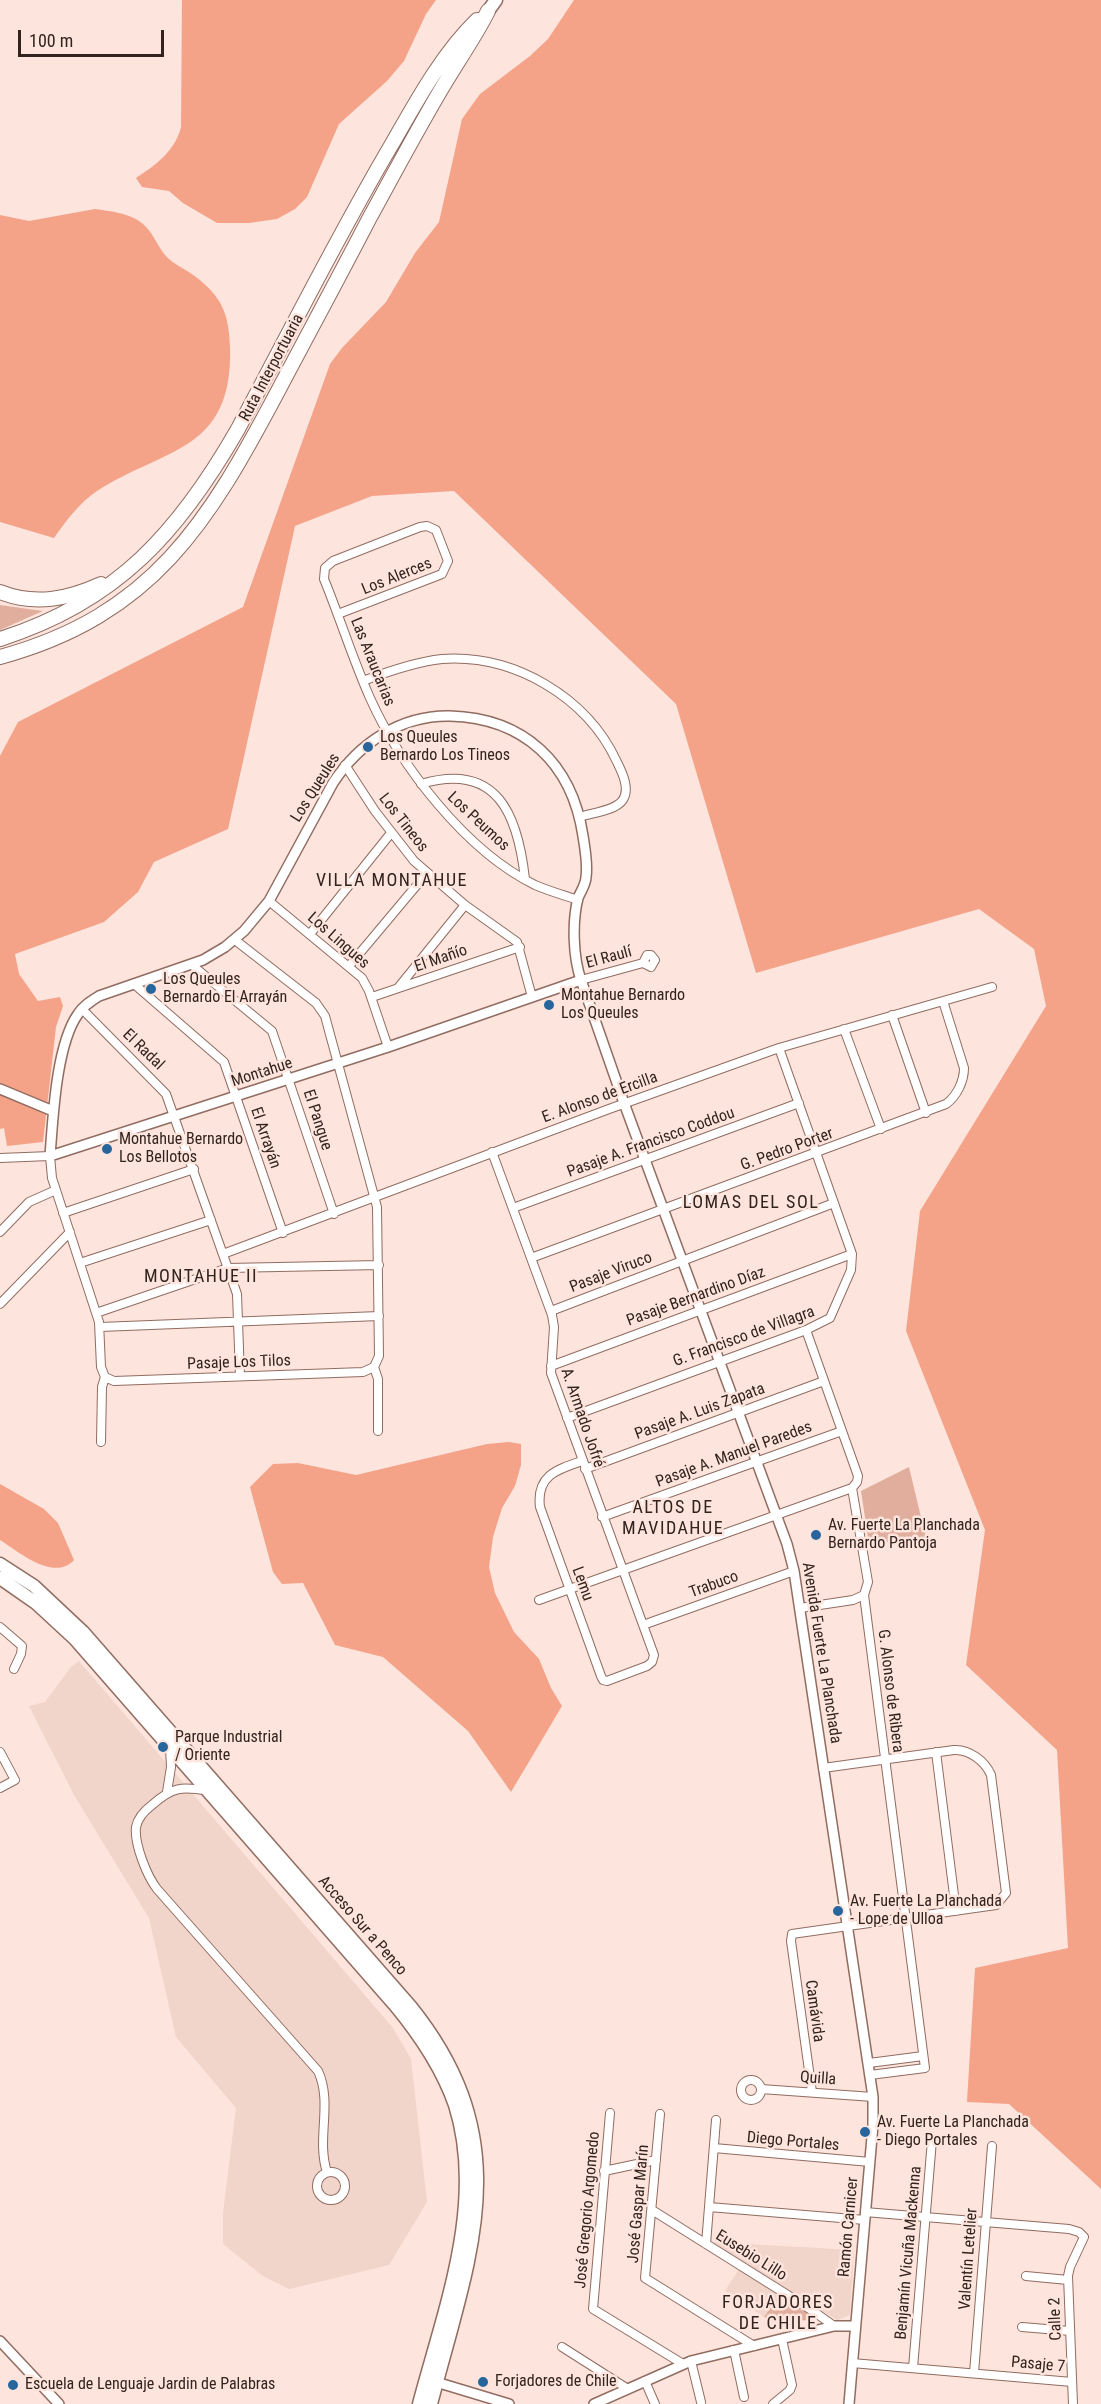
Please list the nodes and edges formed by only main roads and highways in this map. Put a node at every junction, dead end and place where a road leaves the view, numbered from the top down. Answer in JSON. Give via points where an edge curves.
{"nodes":[{"id":1,"x":492,"y":5,"type":"edge"},
{"id":2,"x":136,"y":564,"type":"junction"},
{"id":3,"x":0,"y":592,"type":"edge"},
{"id":4,"x":0,"y":639,"type":"edge"},
{"id":5,"x":0,"y":660,"type":"edge"},
{"id":6,"x":0,"y":1564,"type":"edge"},
{"id":7,"x":0,"y":1578,"type":"edge"},
{"id":8,"x":419,"y":2404,"type":"edge"},
{"id":9,"x":430,"y":2404,"type":"edge"}],
"edges":[{"from":1,"to":2,"type":"highway","name":"Ruta Interportuaria","via":[[460,39],[402,126],[217,465],[182,516]]},
{"from":1,"to":5,"type":"highway","name":"Ruta Interportuaria","via":[[413,138],[237,467],[202,521],[170,559],[125,599],[69,632]]},
{"from":2,"to":3,"type":"highway","via":[[98,585],[59,599],[26,599]]},
{"from":2,"to":4,"type":"highway","name":"Ruta Interportuaria","via":[[75,607]]},
{"from":6,"to":9,"type":"main road","name":"Acceso Sur a Penco","via":[[40,1591],[83,1632],[411,2007],[451,2066],[473,2131],[477,2190],[471,2247]]},
{"from":7,"to":8,"type":"main road","name":"Acceso Sur a Penco","via":[[63,1626],[404,2017],[432,2057],[454,2104],[465,2157],[465,2210],[448,2296]]}]}
